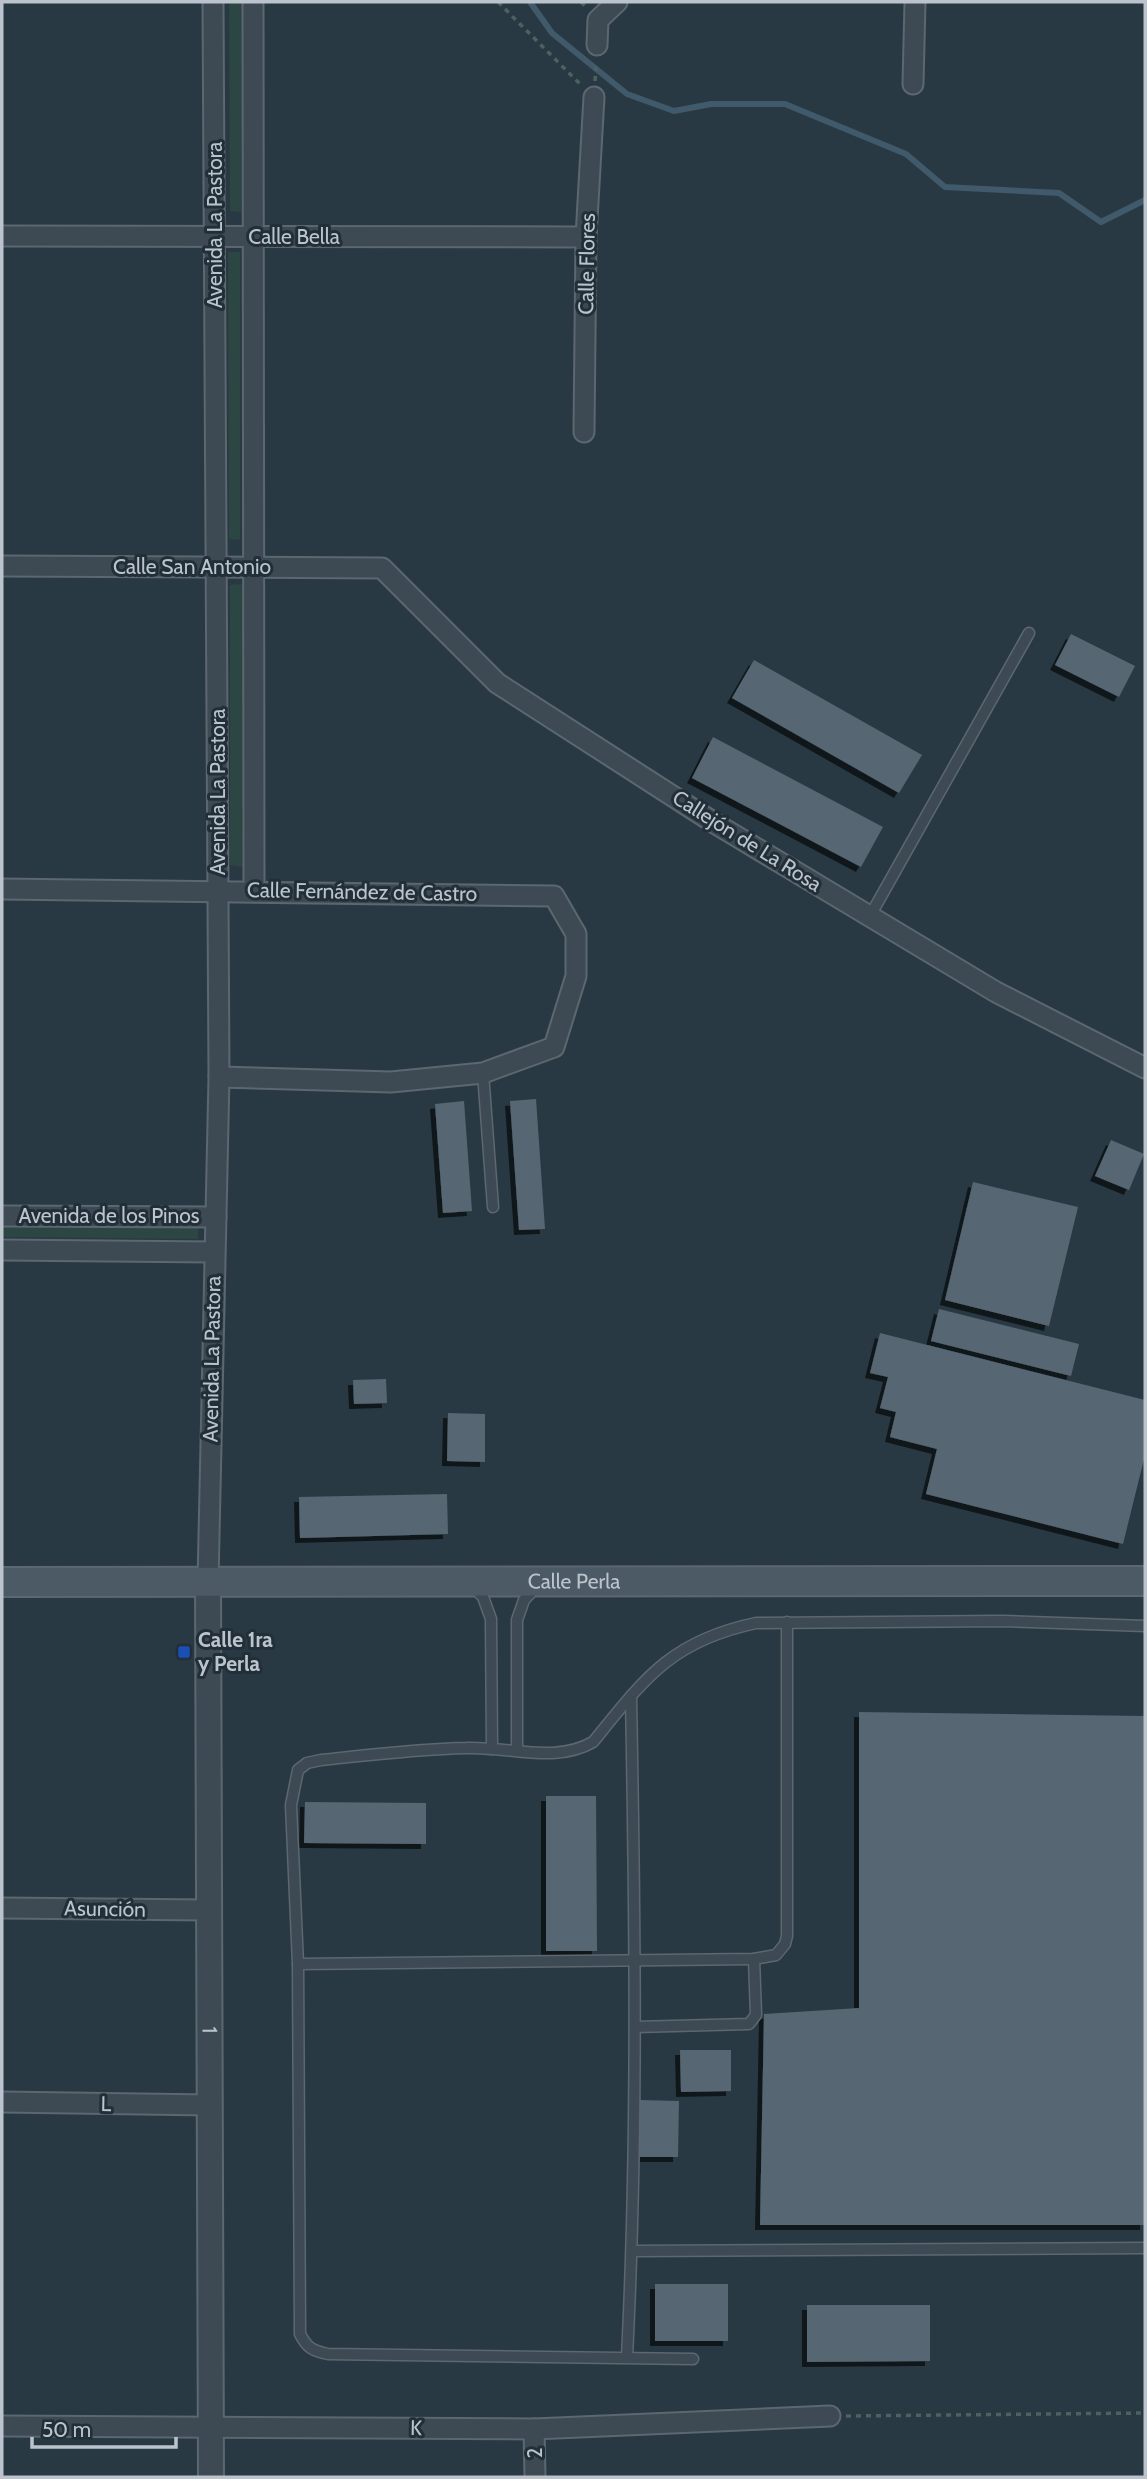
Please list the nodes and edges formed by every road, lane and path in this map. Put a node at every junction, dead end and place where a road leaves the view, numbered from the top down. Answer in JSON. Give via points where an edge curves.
{"nodes":[{"id":1,"x":214,"y":2,"type":"edge"},
{"id":2,"x":253,"y":2,"type":"edge"},
{"id":3,"x":498,"y":2,"type":"edge"},
{"id":4,"x":617,"y":2,"type":"edge"},
{"id":5,"x":915,"y":2,"type":"edge"},
{"id":6,"x":597,"y":45,"type":"joint"},
{"id":7,"x":913,"y":84,"type":"dead end"},
{"id":8,"x":594,"y":97,"type":"junction"},
{"id":9,"x":2,"y":236,"type":"edge"},
{"id":10,"x":215,"y":237,"type":"junction"},
{"id":11,"x":253,"y":237,"type":"junction"},
{"id":12,"x":586,"y":237,"type":"junction"},
{"id":13,"x":584,"y":432,"type":"dead end"},
{"id":14,"x":2,"y":566,"type":"edge"},
{"id":15,"x":217,"y":567,"type":"junction"},
{"id":16,"x":253,"y":567,"type":"junction"},
{"id":17,"x":382,"y":568,"type":"joint"},
{"id":18,"x":1029,"y":633,"type":"dead end"},
{"id":19,"x":2,"y":889,"type":"edge"},
{"id":20,"x":218,"y":890,"type":"junction"},
{"id":21,"x":254,"y":890,"type":"junction"},
{"id":22,"x":870,"y":916,"type":"junction"},
{"id":23,"x":1145,"y":1068,"type":"edge"},
{"id":24,"x":483,"y":1073,"type":"junction"},
{"id":25,"x":219,"y":1077,"type":"junction"},
{"id":26,"x":493,"y":1208,"type":"dead end"},
{"id":27,"x":2,"y":1216,"type":"edge"},
{"id":28,"x":216,"y":1217,"type":"junction"},
{"id":29,"x":2,"y":1250,"type":"edge"},
{"id":30,"x":214,"y":1252,"type":"junction"},
{"id":31,"x":450,"y":1580,"type":"junction"},
{"id":32,"x":548,"y":1581,"type":"junction"},
{"id":33,"x":1145,"y":1581,"type":"edge"},
{"id":34,"x":208,"y":1582,"type":"junction"},
{"id":35,"x":2,"y":1583,"type":"edge"},
{"id":36,"x":787,"y":1622,"type":"junction"},
{"id":37,"x":1145,"y":1626,"type":"edge"},
{"id":38,"x":631,"y":1696,"type":"junction"},
{"id":39,"x":492,"y":1749,"type":"junction"},
{"id":40,"x":517,"y":1749,"type":"junction"},
{"id":41,"x":2,"y":1908,"type":"edge"},
{"id":42,"x":208,"y":1910,"type":"junction"},
{"id":43,"x":636,"y":1959,"type":"junction"},
{"id":44,"x":754,"y":1959,"type":"junction"},
{"id":45,"x":298,"y":1964,"type":"junction"},
{"id":46,"x":635,"y":2026,"type":"junction"},
{"id":47,"x":2,"y":2102,"type":"edge"},
{"id":48,"x":210,"y":2105,"type":"junction"},
{"id":49,"x":1145,"y":2248,"type":"edge"},
{"id":50,"x":632,"y":2250,"type":"junction"},
{"id":51,"x":626,"y":2357,"type":"junction"},
{"id":52,"x":693,"y":2359,"type":"dead end"},
{"id":53,"x":1145,"y":2413,"type":"edge"},
{"id":54,"x":830,"y":2416,"type":"joint"},
{"id":55,"x":2,"y":2426,"type":"edge"},
{"id":56,"x":211,"y":2426,"type":"junction"},
{"id":57,"x":534,"y":2429,"type":"junction"},
{"id":58,"x":211,"y":2477,"type":"edge"},
{"id":59,"x":535,"y":2477,"type":"edge"}],
"edges":[{"from":1,"to":10,"type":"street","name":"Avenida La Pastora"},
{"from":2,"to":11,"type":"street","name":"Avenida La Pastora"},
{"from":3,"to":8,"type":"path"},
{"from":4,"to":6,"type":"street","via":[[598,20]]},
{"from":5,"to":7,"type":"street"},
{"from":6,"to":8,"type":"path"},
{"from":8,"to":12,"type":"street","name":"Calle Flores"},
{"from":9,"to":10,"type":"street","name":"Calle Bella"},
{"from":10,"to":11,"type":"street","name":"Calle Bella"},
{"from":10,"to":15,"type":"street","name":"Avenida La Pastora"},
{"from":11,"to":12,"type":"street","name":"Calle Bella"},
{"from":11,"to":16,"type":"street","name":"Avenida La Pastora"},
{"from":12,"to":13,"type":"street","name":"Calle Flores"},
{"from":14,"to":15,"type":"street","name":"Calle San Antonio"},
{"from":15,"to":16,"type":"street","name":"Calle San Antonio"},
{"from":15,"to":20,"type":"street","name":"Avenida La Pastora"},
{"from":16,"to":17,"type":"street","name":"Calle San Antonio"},
{"from":16,"to":21,"type":"street","name":"Avenida La Pastora"},
{"from":17,"to":22,"type":"street","name":"Callejón de La Rosa","via":[[497,683],[716,824]]},
{"from":18,"to":22,"type":"lane"},
{"from":19,"to":20,"type":"street","name":"Calle Fernández de Castro"},
{"from":20,"to":21,"type":"street","name":"Calle Fernández de Castro"},
{"from":20,"to":25,"type":"street","name":"Avenida La Pastora"},
{"from":21,"to":24,"type":"street","name":"Calle Fernández de Castro","via":[[554,896],[576,933],[576,976],[554,1047]]},
{"from":22,"to":23,"type":"street","name":"Callejón de La Rosa","via":[[996,992]]},
{"from":24,"to":25,"type":"street","via":[[391,1082]]},
{"from":24,"to":26,"type":"lane"},
{"from":25,"to":28,"type":"street","name":"Avenida La Pastora"},
{"from":27,"to":28,"type":"street","name":"Avenida de los Pinos"},
{"from":28,"to":30,"type":"street","name":"Avenida La Pastora"},
{"from":29,"to":30,"type":"street","name":"Avenida de los Pinos"},
{"from":30,"to":34,"type":"street","name":"Avenida La Pastora"},
{"from":31,"to":32,"type":"main road","name":"Calle Perla"},
{"from":31,"to":34,"type":"main road","name":"Calle Perla"},
{"from":31,"to":39,"type":"lane","via":[[474,1588],[489,1607]]},
{"from":32,"to":33,"type":"main road","name":"Calle Perla"},
{"from":32,"to":40,"type":"lane","via":[[524,1600],[517,1620]]},
{"from":34,"to":35,"type":"main road","name":"Calle Perla"},
{"from":34,"to":42,"type":"street","name":"1"},
{"from":36,"to":37,"type":"lane"},
{"from":36,"to":38,"type":"lane","via":[[756,1623],[705,1638],[666,1659]]},
{"from":36,"to":44,"type":"lane","via":[[787,1936],[776,1955]]},
{"from":38,"to":40,"type":"lane","via":[[593,1742],[581,1749],[556,1754]]},
{"from":38,"to":43,"type":"lane"},
{"from":39,"to":40,"type":"lane"},
{"from":39,"to":45,"type":"lane","via":[[321,1760],[298,1770],[291,1805]]},
{"from":41,"to":42,"type":"street","name":"Asunción"},
{"from":42,"to":48,"type":"street","name":"1"},
{"from":43,"to":44,"type":"lane"},
{"from":43,"to":45,"type":"lane"},
{"from":43,"to":46,"type":"lane"},
{"from":44,"to":46,"type":"lane","via":[[756,2015],[750,2024]]},
{"from":45,"to":51,"type":"lane","via":[[300,2334],[306,2346],[328,2354]]},
{"from":46,"to":50,"type":"lane"},
{"from":47,"to":48,"type":"street","name":"L"},
{"from":48,"to":56,"type":"street","name":"1"},
{"from":49,"to":50,"type":"lane"},
{"from":50,"to":51,"type":"lane"},
{"from":51,"to":52,"type":"lane"},
{"from":53,"to":54,"type":"path"},
{"from":54,"to":57,"type":"street","name":"K"},
{"from":55,"to":56,"type":"street","name":"K"},
{"from":56,"to":57,"type":"street","name":"K"},
{"from":56,"to":58,"type":"street","name":"1"},
{"from":57,"to":59,"type":"street","name":"2"}]}
